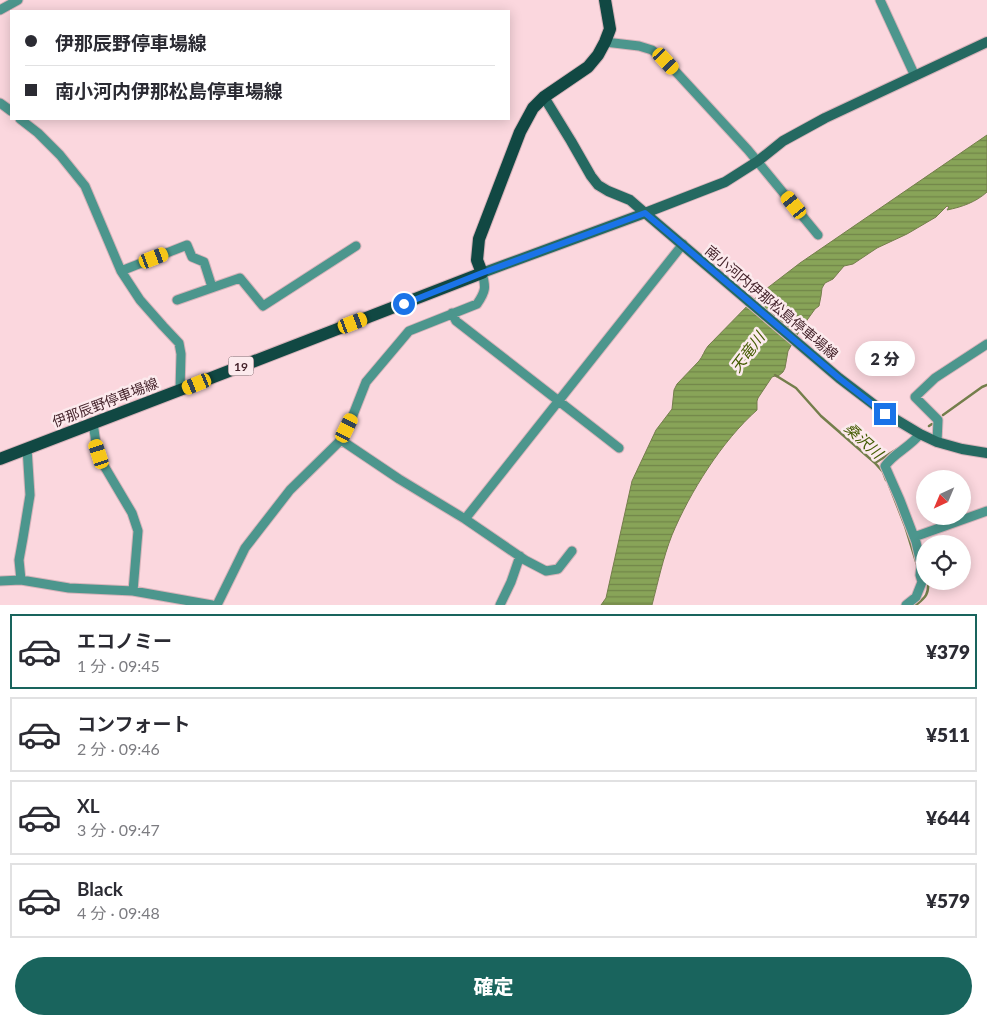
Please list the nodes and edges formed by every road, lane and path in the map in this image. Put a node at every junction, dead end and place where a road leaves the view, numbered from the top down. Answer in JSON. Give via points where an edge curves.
{"nodes":[{"id":1,"x":18,"y":0,"type":"edge"},
{"id":2,"x":605,"y":0,"type":"edge"},
{"id":3,"x":880,"y":0,"type":"edge"},
{"id":4,"x":0,"y":10,"type":"edge"},
{"id":5,"x":605,"y":42,"type":"junction"},
{"id":6,"x":987,"y":42,"type":"edge"},
{"id":7,"x":915,"y":76,"type":"junction"},
{"id":8,"x":544,"y":97,"type":"junction"},
{"id":9,"x":0,"y":102,"type":"edge"},
{"id":10,"x":10,"y":110,"type":"edge"},
{"id":11,"x":21,"y":120,"type":"edge"},
{"id":12,"x":758,"y":161,"type":"junction"},
{"id":13,"x":645,"y":213,"type":"junction"},
{"id":14,"x":818,"y":234,"type":"dead end"},
{"id":15,"x":683,"y":244,"type":"junction"},
{"id":16,"x":356,"y":246,"type":"dead end"},
{"id":17,"x":121,"y":270,"type":"junction"},
{"id":18,"x":482,"y":273,"type":"junction"},
{"id":19,"x":212,"y":287,"type":"junction"},
{"id":20,"x":177,"y":300,"type":"dead end"},
{"id":21,"x":452,"y":313,"type":"junction"},
{"id":22,"x":987,"y":344,"type":"edge"},
{"id":23,"x":180,"y":390,"type":"junction"},
{"id":24,"x":559,"y":401,"type":"junction"},
{"id":25,"x":93,"y":423,"type":"junction"},
{"id":26,"x":920,"y":434,"type":"junction"},
{"id":27,"x":341,"y":440,"type":"junction"},
{"id":28,"x":937,"y":442,"type":"junction"},
{"id":29,"x":27,"y":448,"type":"junction"},
{"id":30,"x":619,"y":448,"type":"dead end"},
{"id":31,"x":987,"y":453,"type":"edge"},
{"id":32,"x":0,"y":458,"type":"edge"},
{"id":33,"x":987,"y":511,"type":"edge"},
{"id":34,"x":465,"y":519,"type":"junction"},
{"id":35,"x":914,"y":537,"type":"junction"},
{"id":36,"x":572,"y":551,"type":"dead end"},
{"id":37,"x":520,"y":556,"type":"junction"},
{"id":38,"x":22,"y":580,"type":"junction"},
{"id":39,"x":0,"y":581,"type":"edge"},
{"id":40,"x":133,"y":591,"type":"junction"},
{"id":41,"x":212,"y":605,"type":"edge"},
{"id":42,"x":217,"y":605,"type":"edge"},
{"id":43,"x":500,"y":605,"type":"edge"},
{"id":44,"x":906,"y":605,"type":"edge"}],
"edges":[{"from":1,"to":4,"type":"street"},
{"from":2,"to":5,"type":"main road","via":[[610,29]]},
{"from":3,"to":7,"type":"street"},
{"from":5,"to":8,"type":"main road","via":[[588,67]]},
{"from":5,"to":12,"type":"street","via":[[652,50],[666,61]]},
{"from":6,"to":7,"type":"main road"},
{"from":7,"to":12,"type":"main road","via":[[783,141]]},
{"from":8,"to":13,"type":"main road","name":"南小河内伊那松島停車場線","via":[[598,185],[630,200]]},
{"from":8,"to":18,"type":"main road","via":[[533,108],[520,132],[479,239],[477,260]]},
{"from":9,"to":10,"type":"street"},
{"from":11,"to":17,"type":"street","via":[[60,155],[85,186]]},
{"from":12,"to":13,"type":"main road","via":[[725,182]]},
{"from":12,"to":14,"type":"street"},
{"from":13,"to":15,"type":"main road","name":"南小河内伊那松島停車場線"},
{"from":13,"to":18,"type":"main road"},
{"from":15,"to":24,"type":"street"},
{"from":15,"to":26,"type":"main road","name":"南小河内伊那松島停車場線","via":[[880,410]]},
{"from":16,"to":19,"type":"street","via":[[263,306],[240,278]]},
{"from":17,"to":19,"type":"street","via":[[187,245],[192,257],[204,262]]},
{"from":17,"to":23,"type":"street","via":[[140,300],[179,343]]},
{"from":18,"to":21,"type":"street","via":[[486,285],[477,304]]},
{"from":18,"to":23,"type":"main road","name":"伊那辰野停車場線","number":"19"},
{"from":19,"to":20,"type":"street"},
{"from":21,"to":24,"type":"street","via":[[456,321]]},
{"from":21,"to":27,"type":"street","via":[[409,331],[366,382]]},
{"from":22,"to":28,"type":"street","via":[[935,378],[915,397],[938,420]]},
{"from":23,"to":25,"type":"main road","name":"伊那辰野停車場線","number":"19"},
{"from":24,"to":30,"type":"street"},
{"from":24,"to":34,"type":"street"},
{"from":25,"to":29,"type":"main road","name":"伊那辰野停車場線","number":"19"},
{"from":25,"to":40,"type":"street","via":[[102,464],[132,513],[138,532]]},
{"from":26,"to":28,"type":"main road","name":"南小河内伊那松島停車場線"},
{"from":26,"to":35,"type":"street","via":[[890,458],[885,466]]},
{"from":27,"to":34,"type":"street"},
{"from":27,"to":42,"type":"street","via":[[290,490],[244,548]]},
{"from":28,"to":31,"type":"main road","name":"南小河内伊那松島停車場線"},
{"from":29,"to":32,"type":"main road","name":"伊那辰野停車場線","number":"19"},
{"from":29,"to":38,"type":"street","via":[[30,496],[19,560]]},
{"from":33,"to":35,"type":"street"},
{"from":34,"to":37,"type":"street"},
{"from":35,"to":44,"type":"street","via":[[922,582],[916,597]]},
{"from":36,"to":37,"type":"street","via":[[558,569],[546,571]]},
{"from":37,"to":43,"type":"street"},
{"from":38,"to":39,"type":"street"},
{"from":38,"to":40,"type":"street","via":[[69,588]]},
{"from":40,"to":41,"type":"street"}]}
